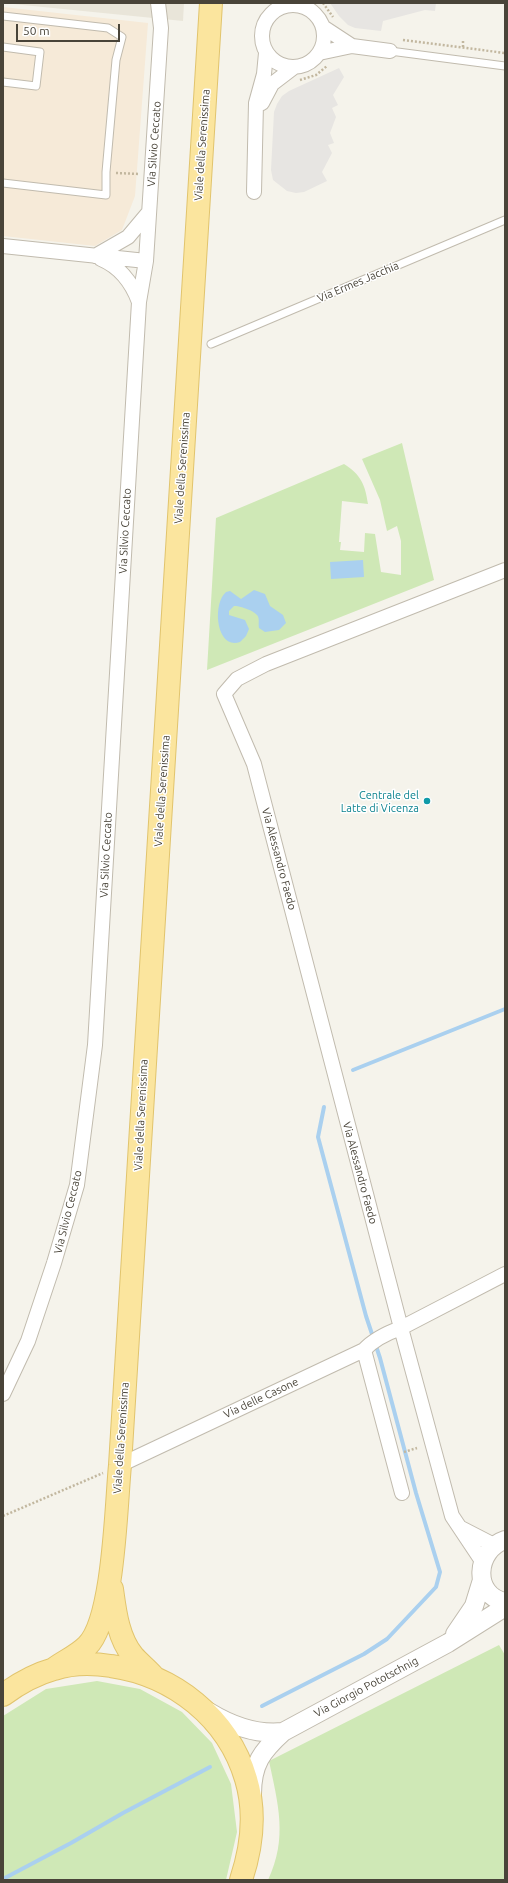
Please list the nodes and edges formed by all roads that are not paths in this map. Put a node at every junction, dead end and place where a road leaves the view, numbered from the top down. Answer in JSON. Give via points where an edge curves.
{"nodes":[{"id":1,"x":158,"y":3,"type":"edge"},
{"id":2,"x":211,"y":3,"type":"edge"},
{"id":3,"x":266,"y":3,"type":"edge"},
{"id":4,"x":297,"y":4,"type":"edge"},
{"id":5,"x":3,"y":16,"type":"edge"},
{"id":6,"x":266,"y":19,"type":"junction"},
{"id":7,"x":323,"y":27,"type":"junction"},
{"id":8,"x":352,"y":46,"type":"junction"},
{"id":9,"x":3,"y":48,"type":"edge"},
{"id":10,"x":390,"y":51,"type":"joint"},
{"id":11,"x":266,"y":53,"type":"junction"},
{"id":12,"x":320,"y":53,"type":"junction"},
{"id":13,"x":505,"y":66,"type":"edge"},
{"id":14,"x":293,"y":68,"type":"junction"},
{"id":15,"x":3,"y":82,"type":"edge"},
{"id":16,"x":256,"y":123,"type":"junction"},
{"id":17,"x":3,"y":183,"type":"edge"},
{"id":18,"x":254,"y":192,"type":"dead end"},
{"id":19,"x":150,"y":212,"type":"junction"},
{"id":20,"x":505,"y":220,"type":"edge"},
{"id":21,"x":3,"y":246,"type":"edge"},
{"id":22,"x":95,"y":256,"type":"junction"},
{"id":23,"x":146,"y":261,"type":"junction"},
{"id":24,"x":139,"y":302,"type":"junction"},
{"id":25,"x":211,"y":344,"type":"dead end"},
{"id":26,"x":505,"y":570,"type":"edge"},
{"id":27,"x":505,"y":1274,"type":"edge"},
{"id":28,"x":401,"y":1328,"type":"junction"},
{"id":29,"x":367,"y":1347,"type":"junction"},
{"id":30,"x":3,"y":1394,"type":"edge"},
{"id":31,"x":120,"y":1465,"type":"junction"},
{"id":32,"x":402,"y":1493,"type":"dead end"},
{"id":33,"x":460,"y":1528,"type":"junction"},
{"id":34,"x":500,"y":1543,"type":"edge"},
{"id":35,"x":482,"y":1562,"type":"junction"},
{"id":36,"x":110,"y":1580,"type":"junction"},
{"id":37,"x":482,"y":1580,"type":"junction"},
{"id":38,"x":505,"y":1602,"type":"edge"},
{"id":39,"x":505,"y":1607,"type":"edge"},
{"id":40,"x":448,"y":1643,"type":"junction"},
{"id":41,"x":55,"y":1668,"type":"junction"},
{"id":42,"x":157,"y":1679,"type":"junction"},
{"id":43,"x":3,"y":1695,"type":"edge"},
{"id":44,"x":199,"y":1706,"type":"junction"},
{"id":45,"x":283,"y":1732,"type":"junction"},
{"id":46,"x":252,"y":1808,"type":"junction"},
{"id":47,"x":240,"y":1880,"type":"edge"}],
"edges":[{"from":1,"to":19,"type":"street","name":"Via Silvio Ceccato","via":[[161,28]]},
{"from":2,"to":31,"type":"main road","name":"Viale della Serenissima"},
{"from":3,"to":6,"type":"street"},
{"from":4,"to":6,"type":"street","via":[[280,7]]},
{"from":4,"to":7,"type":"street","via":[[314,13]]},
{"from":5,"to":17,"type":"lane","via":[[108,28],[122,37],[116,60],[106,195]]},
{"from":6,"to":11,"type":"street","via":[[261,36]]},
{"from":7,"to":8,"type":"street"},
{"from":7,"to":12,"type":"street","via":[[324,36]]},
{"from":8,"to":10,"type":"street"},
{"from":8,"to":12,"type":"street"},
{"from":9,"to":15,"type":"lane","via":[[40,52],[36,86]]},
{"from":10,"to":13,"type":"lane"},
{"from":11,"to":14,"type":"street","via":[[274,61]]},
{"from":11,"to":16,"type":"street","via":[[264,74],[257,97]]},
{"from":12,"to":14,"type":"street","via":[[308,64]]},
{"from":14,"to":16,"type":"street","via":[[282,75],[267,92]]},
{"from":16,"to":18,"type":"street"},
{"from":19,"to":22,"type":"street","via":[[128,237]]},
{"from":19,"to":23,"type":"street","name":"Via Silvio Ceccato"},
{"from":20,"to":25,"type":"lane","name":"Via Ermes Jacchia"},
{"from":21,"to":22,"type":"street"},
{"from":22,"to":23,"type":"street"},
{"from":22,"to":24,"type":"street","via":[[113,265],[127,278]]},
{"from":23,"to":24,"type":"street","name":"Via Silvio Ceccato"},
{"from":24,"to":30,"type":"street","name":"Via Silvio Ceccato","via":[[95,1045],[77,1185],[28,1341]]},
{"from":26,"to":28,"type":"street","name":"Via Alessandro Faedo","via":[[266,664],[237,679],[224,694],[254,764]]},
{"from":27,"to":28,"type":"street","name":"Via delle Casone"},
{"from":28,"to":29,"type":"street","name":"Via delle Casone","via":[[386,1334]]},
{"from":28,"to":33,"type":"street","via":[[452,1516]]},
{"from":29,"to":31,"type":"street","name":"Via delle Casone"},
{"from":29,"to":32,"type":"street"},
{"from":31,"to":36,"type":"main road","name":"Viale della Serenissima"},
{"from":33,"to":34,"type":"street"},
{"from":33,"to":35,"type":"street"},
{"from":34,"to":35,"type":"street","via":[[487,1553]]},
{"from":35,"to":37,"type":"street","name":"Via Giorgio Pototschnig"},
{"from":36,"to":41,"type":"main road","name":"Viale della Serenissima","via":[[99,1627],[88,1646]]},
{"from":36,"to":42,"type":"main road","name":"Viale della Serenissima","via":[[118,1626],[132,1656]]},
{"from":37,"to":38,"type":"street","via":[[493,1596]]},
{"from":37,"to":40,"type":"street","name":"Via Giorgio Pototschnig","via":[[474,1606]]},
{"from":39,"to":40,"type":"street","name":"Via Giorgio Pototschnig"},
{"from":40,"to":45,"type":"street","name":"Via Giorgio Pototschnig"},
{"from":41,"to":42,"type":"main road","via":[[101,1665]]},
{"from":41,"to":43,"type":"main road","via":[[25,1681]]},
{"from":42,"to":44,"type":"main road"},
{"from":44,"to":45,"type":"street","name":"Via Giorgio Pototschnig","via":[[238,1727],[265,1733]]},
{"from":44,"to":46,"type":"main road","via":[[217,1724],[240,1762]]},
{"from":45,"to":46,"type":"street","name":"Via Giorgio Pototschnig","via":[[263,1751],[257,1761],[252,1784]]},
{"from":46,"to":47,"type":"main road","via":[[248,1857]]}]}
